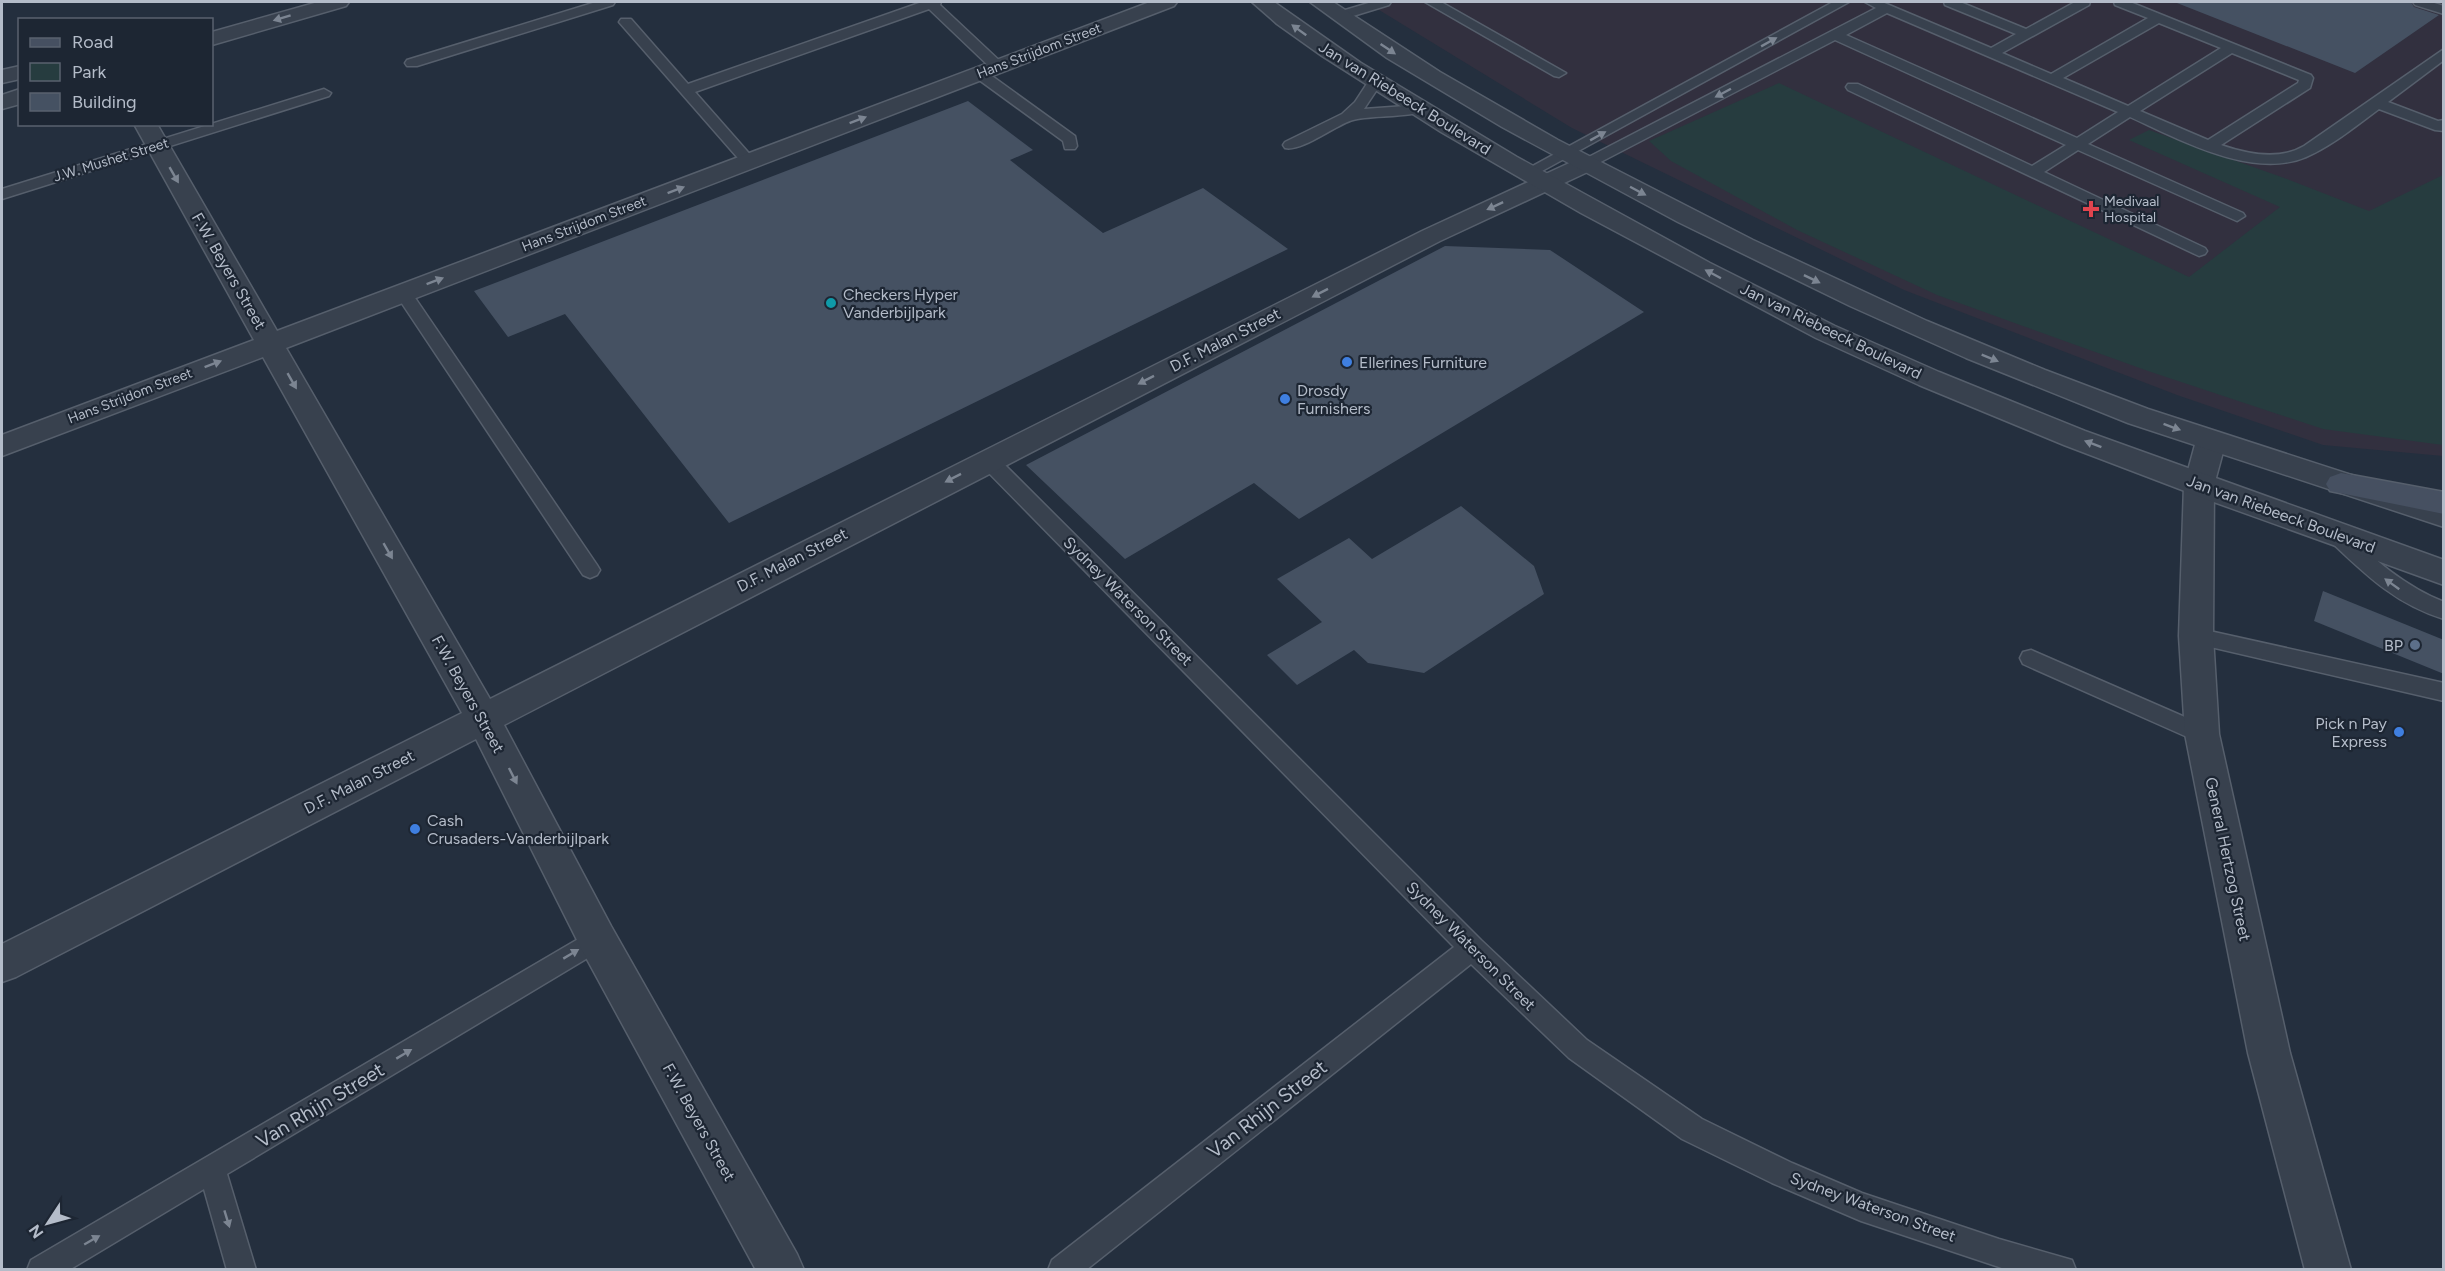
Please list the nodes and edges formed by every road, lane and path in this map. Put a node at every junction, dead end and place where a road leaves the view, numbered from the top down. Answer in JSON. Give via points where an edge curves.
{"nodes":[{"id":1,"x":339,"y":2,"type":"edge"},
{"id":2,"x":608,"y":2,"type":"edge"},
{"id":3,"x":931,"y":2,"type":"edge"},
{"id":4,"x":1167,"y":2,"type":"edge"},
{"id":5,"x":1262,"y":2,"type":"edge"},
{"id":6,"x":1320,"y":2,"type":"edge"},
{"id":7,"x":1384,"y":2,"type":"edge"},
{"id":8,"x":1432,"y":2,"type":"edge"},
{"id":9,"x":1842,"y":2,"type":"edge"},
{"id":10,"x":1872,"y":2,"type":"edge"},
{"id":11,"x":1950,"y":2,"type":"edge"},
{"id":12,"x":2084,"y":2,"type":"edge"},
{"id":13,"x":2120,"y":2,"type":"edge"},
{"id":14,"x":2420,"y":2,"type":"edge"},
{"id":15,"x":1887,"y":8,"type":"junction"},
{"id":16,"x":2444,"y":10,"type":"edge"},
{"id":17,"x":1340,"y":16,"type":"junction"},
{"id":18,"x":2159,"y":17,"type":"junction"},
{"id":19,"x":626,"y":22,"type":"dead end"},
{"id":20,"x":2026,"y":34,"type":"junction"},
{"id":21,"x":1835,"y":35,"type":"junction"},
{"id":22,"x":213,"y":39,"type":"edge"},
{"id":23,"x":2232,"y":47,"type":"junction"},
{"id":24,"x":1992,"y":53,"type":"junction"},
{"id":25,"x":2444,"y":53,"type":"edge"},
{"id":26,"x":412,"y":63,"type":"dead end"},
{"id":27,"x":989,"y":71,"type":"junction"},
{"id":28,"x":18,"y":73,"type":"edge"},
{"id":29,"x":1559,"y":73,"type":"dead end"},
{"id":30,"x":2,"y":77,"type":"edge"},
{"id":31,"x":2052,"y":79,"type":"junction"},
{"id":32,"x":1375,"y":82,"type":"junction"},
{"id":33,"x":1852,"y":87,"type":"dead end"},
{"id":34,"x":686,"y":90,"type":"junction"},
{"id":35,"x":324,"y":93,"type":"dead end"},
{"id":36,"x":18,"y":97,"type":"edge"},
{"id":37,"x":2,"y":102,"type":"edge"},
{"id":38,"x":2378,"y":103,"type":"junction"},
{"id":39,"x":1419,"y":109,"type":"junction"},
{"id":40,"x":2127,"y":111,"type":"junction"},
{"id":41,"x":1347,"y":117,"type":"junction"},
{"id":42,"x":213,"y":120,"type":"edge"},
{"id":43,"x":2444,"y":124,"type":"edge"},
{"id":44,"x":188,"y":126,"type":"edge"},
{"id":45,"x":151,"y":135,"type":"edge"},
{"id":46,"x":2077,"y":144,"type":"junction"},
{"id":47,"x":1290,"y":145,"type":"dead end"},
{"id":48,"x":1070,"y":146,"type":"dead end"},
{"id":49,"x":2209,"y":146,"type":"junction"},
{"id":50,"x":1576,"y":159,"type":"junction"},
{"id":51,"x":749,"y":162,"type":"junction"},
{"id":52,"x":2032,"y":172,"type":"junction"},
{"id":53,"x":1536,"y":178,"type":"junction"},
{"id":54,"x":2,"y":194,"type":"edge"},
{"id":55,"x":2237,"y":216,"type":"dead end"},
{"id":56,"x":2199,"y":251,"type":"dead end"},
{"id":57,"x":403,"y":293,"type":"junction"},
{"id":58,"x":270,"y":342,"type":"junction"},
{"id":59,"x":2211,"y":441,"type":"junction"},
{"id":60,"x":2,"y":446,"type":"edge"},
{"id":61,"x":988,"y":460,"type":"junction"},
{"id":62,"x":2341,"y":484,"type":"junction"},
{"id":63,"x":2199,"y":486,"type":"junction"},
{"id":64,"x":2444,"y":503,"type":"edge"},
{"id":65,"x":2444,"y":516,"type":"edge"},
{"id":66,"x":2336,"y":535,"type":"junction"},
{"id":67,"x":590,"y":570,"type":"dead end"},
{"id":68,"x":2444,"y":573,"type":"edge"},
{"id":69,"x":2444,"y":611,"type":"edge"},
{"id":70,"x":2196,"y":636,"type":"junction"},
{"id":71,"x":2031,"y":657,"type":"dead end"},
{"id":72,"x":2444,"y":692,"type":"edge"},
{"id":73,"x":483,"y":718,"type":"junction"},
{"id":74,"x":2202,"y":734,"type":"junction"},
{"id":75,"x":597,"y":939,"type":"junction"},
{"id":76,"x":1472,"y":948,"type":"junction"},
{"id":77,"x":2,"y":964,"type":"edge"},
{"id":78,"x":212,"y":1169,"type":"junction"},
{"id":79,"x":41,"y":1269,"type":"edge"},
{"id":80,"x":242,"y":1269,"type":"edge"},
{"id":81,"x":781,"y":1269,"type":"edge"},
{"id":82,"x":1062,"y":1269,"type":"edge"},
{"id":83,"x":2062,"y":1269,"type":"edge"},
{"id":84,"x":2328,"y":1269,"type":"edge"}],
"edges":[{"from":1,"to":22,"type":"street","one_way":true},
{"from":2,"to":26,"type":"lane"},
{"from":3,"to":27,"type":"lane"},
{"from":3,"to":34,"type":"lane"},
{"from":4,"to":27,"type":"street","name":"Hans Strijdom Street"},
{"from":32,"to":5,"type":"street","name":"Jan van Riebeeck Boulevard","one_way":true},
{"from":6,"to":17,"type":"street","name":"Jan van Riebeeck Boulevard"},
{"from":7,"to":17,"type":"lane"},
{"from":8,"to":29,"type":"lane"},
{"from":50,"to":9,"type":"lane","one_way":true},
{"from":10,"to":15,"type":"lane"},
{"from":11,"to":20,"type":"lane"},
{"from":12,"to":20,"type":"lane"},
{"from":13,"to":18,"type":"lane"},
{"from":14,"to":16,"type":"lane"},
{"from":15,"to":21,"type":"lane"},
{"from":15,"to":24,"type":"lane"},
{"from":17,"to":50,"type":"street","name":"Jan van Riebeeck Boulevard","one_way":true,"via":[[1402,58]]},
{"from":18,"to":23,"type":"lane"},
{"from":18,"to":31,"type":"lane"},
{"from":19,"to":34,"type":"lane"},
{"from":20,"to":24,"type":"lane"},
{"from":21,"to":46,"type":"lane"},
{"from":21,"to":50,"type":"lane","one_way":true},
{"from":23,"to":40,"type":"lane"},
{"from":23,"to":49,"type":"lane","via":[[2298,73],[2307,81]]},
{"from":24,"to":31,"type":"lane"},
{"from":25,"to":38,"type":"lane"},
{"from":27,"to":48,"type":"lane","via":[[1070,139]]},
{"from":51,"to":27,"type":"street","name":"Hans Strijdom Street","one_way":true},
{"from":28,"to":30,"type":"street"},
{"from":31,"to":40,"type":"lane"},
{"from":32,"to":39,"type":"street","name":"Jan van Riebeeck Boulevard"},
{"from":32,"to":41,"type":"lane"},
{"from":33,"to":52,"type":"lane"},
{"from":34,"to":51,"type":"lane"},
{"from":35,"to":42,"type":"lane","name":"J.W. Mushet Street"},
{"from":36,"to":37,"type":"street"},
{"from":38,"to":43,"type":"lane","via":[[2440,127]]},
{"from":38,"to":49,"type":"lane","via":[[2294,157],[2253,159]]},
{"from":39,"to":41,"type":"lane"},
{"from":39,"to":53,"type":"street","name":"Jan van Riebeeck Boulevard"},
{"from":40,"to":46,"type":"lane"},
{"from":40,"to":49,"type":"lane"},
{"from":41,"to":47,"type":"lane"},
{"from":44,"to":45,"type":"lane","name":"J.W. Mushet Street"},
{"from":45,"to":54,"type":"lane","name":"J.W. Mushet Street"},
{"from":45,"to":58,"type":"street","name":"F.W. Beyers Street","one_way":true},
{"from":46,"to":52,"type":"lane"},
{"from":46,"to":55,"type":"lane"},
{"from":50,"to":53,"type":"street","name":"D.F. Malan Street"},
{"from":50,"to":59,"type":"street","name":"Jan van Riebeeck Boulevard","one_way":true,"via":[[1806,277],[1940,337],[2095,400]]},
{"from":57,"to":51,"type":"street","name":"Hans Strijdom Street","one_way":true},
{"from":52,"to":56,"type":"lane"},
{"from":53,"to":61,"type":"street","name":"D.F. Malan Street","one_way":true,"via":[[1431,236]]},
{"from":63,"to":53,"type":"street","name":"Jan van Riebeeck Boulevard","one_way":true,"via":[[1855,346]]},
{"from":57,"to":58,"type":"street","name":"Hans Strijdom Street"},
{"from":57,"to":67,"type":"lane"},
{"from":60,"to":58,"type":"street","name":"Hans Strijdom Street","one_way":true},
{"from":58,"to":73,"type":"street","name":"F.W. Beyers Street","one_way":true},
{"from":59,"to":62,"type":"street","name":"Jan van Riebeeck Boulevard"},
{"from":59,"to":63,"type":"street","name":"General Hertzog Street"},
{"from":61,"to":73,"type":"street","name":"D.F. Malan Street","one_way":true},
{"from":61,"to":76,"type":"lane","name":"Sydney Waterson Street"},
{"from":62,"to":64,"type":"main road"},
{"from":62,"to":65,"type":"street","name":"Jan van Riebeeck Boulevard"},
{"from":63,"to":66,"type":"street","name":"Jan van Riebeeck Boulevard"},
{"from":63,"to":70,"type":"street","name":"General Hertzog Street"},
{"from":66,"to":68,"type":"street","name":"Jan van Riebeeck Boulevard"},
{"from":69,"to":66,"type":"lane","one_way":true,"via":[[2412,598],[2377,573]]},
{"from":70,"to":72,"type":"lane"},
{"from":70,"to":74,"type":"street","name":"General Hertzog Street"},
{"from":71,"to":74,"type":"lane"},
{"from":73,"to":75,"type":"street","name":"F.W. Beyers Street","one_way":true},
{"from":73,"to":77,"type":"street","name":"D.F. Malan Street"},
{"from":74,"to":84,"type":"street","name":"General Hertzog Street","via":[[2269,1053]]},
{"from":78,"to":75,"type":"lane","name":"Van Rhijn Street","one_way":true},
{"from":75,"to":81,"type":"street","name":"F.W. Beyers Street"},
{"from":76,"to":82,"type":"lane","name":"Van Rhijn Street"},
{"from":76,"to":83,"type":"lane","name":"Sydney Waterson Street","via":[[1578,1049],[1692,1129],[1861,1207]]},
{"from":79,"to":78,"type":"lane","name":"Van Rhijn Street","one_way":true},
{"from":78,"to":80,"type":"lane","one_way":true}]}
